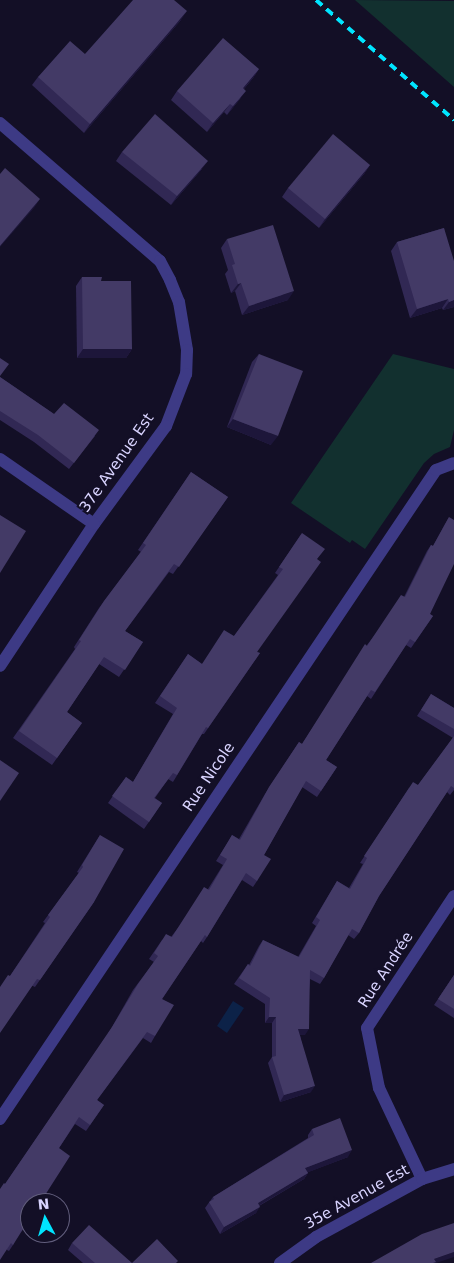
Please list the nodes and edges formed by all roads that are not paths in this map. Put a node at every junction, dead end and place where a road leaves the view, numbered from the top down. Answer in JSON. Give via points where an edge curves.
{"nodes":[{"id":1,"x":0,"y":123,"type":"edge"},
{"id":2,"x":0,"y":459,"type":"edge"},
{"id":3,"x":454,"y":463,"type":"edge"},
{"id":4,"x":94,"y":524,"type":"junction"},
{"id":5,"x":0,"y":666,"type":"edge"},
{"id":6,"x":454,"y":896,"type":"edge"},
{"id":7,"x":0,"y":1119,"type":"edge"},
{"id":8,"x":454,"y":1169,"type":"edge"},
{"id":9,"x":422,"y":1179,"type":"junction"},
{"id":10,"x":280,"y":1263,"type":"edge"}],
"edges":[{"from":1,"to":4,"type":"street","name":"37e Avenue Est","via":[[160,261],[181,312],[186,374],[166,426]]},
{"from":2,"to":4,"type":"street"},
{"from":3,"to":7,"type":"street","name":"Rue Nicole","via":[[436,470]]},
{"from":4,"to":5,"type":"street","name":"37e Avenue Est"},
{"from":6,"to":9,"type":"street","name":"Rue Andrée","via":[[367,1028],[379,1088]]},
{"from":8,"to":9,"type":"street","name":"35e Avenue Est"},
{"from":9,"to":10,"type":"street","name":"35e Avenue Est","via":[[316,1237]]}]}
